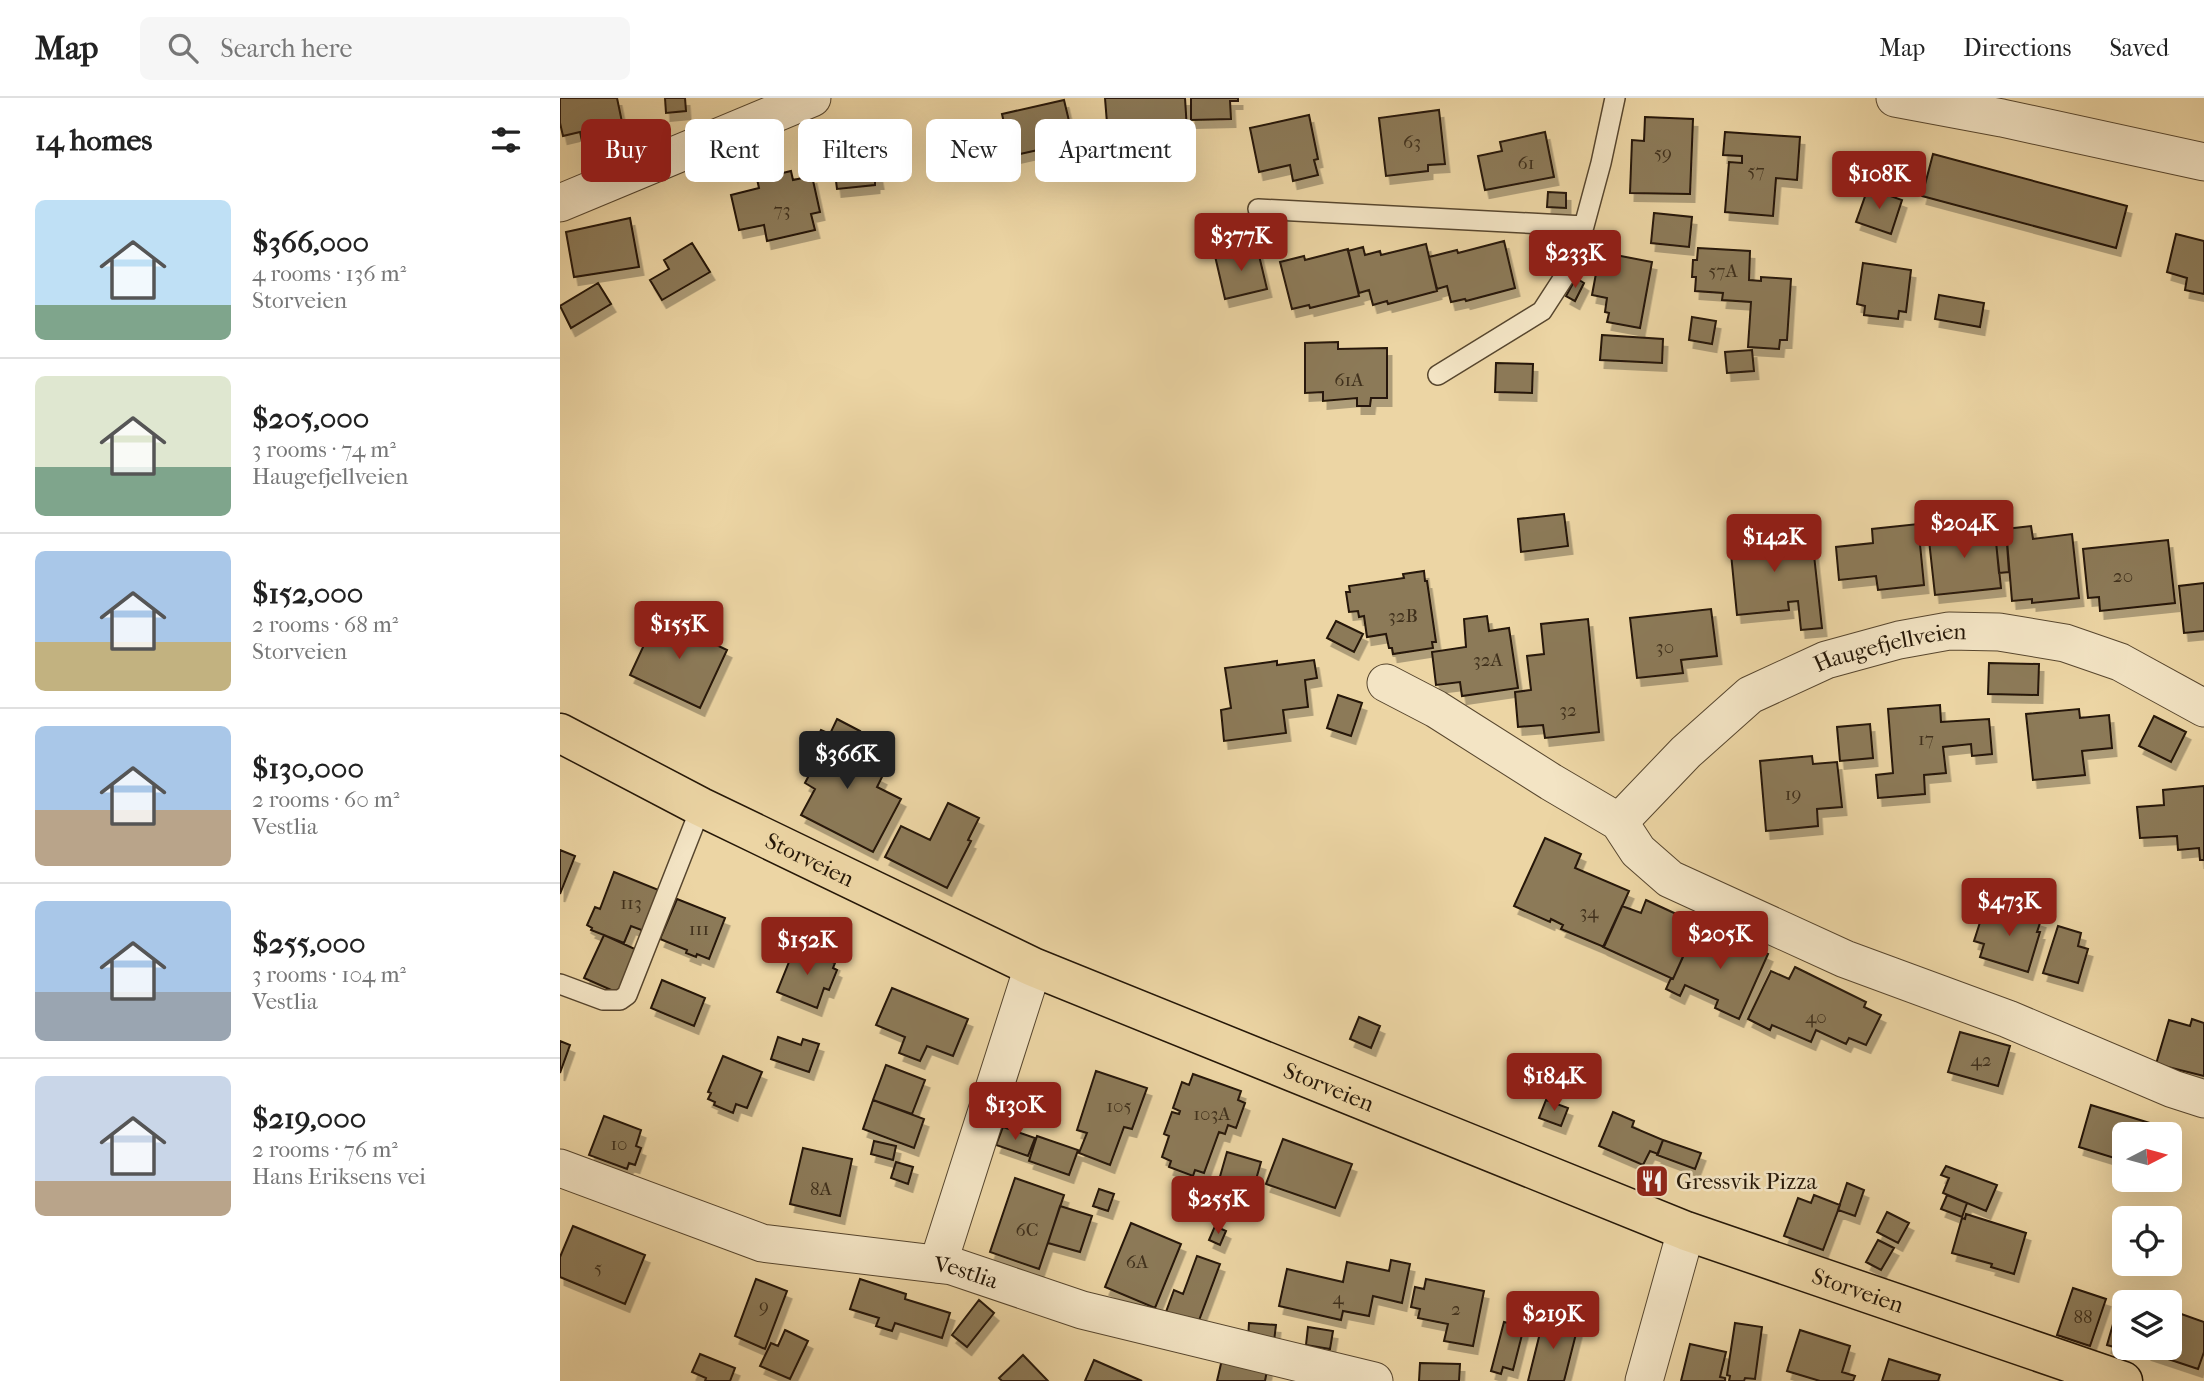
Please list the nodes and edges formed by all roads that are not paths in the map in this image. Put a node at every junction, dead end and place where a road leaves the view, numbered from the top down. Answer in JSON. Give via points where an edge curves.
{"nodes":[{"id":1,"x":811,"y":98,"type":"edge"},
{"id":2,"x":1615,"y":98,"type":"edge"},
{"id":3,"x":1895,"y":98,"type":"edge"},
{"id":4,"x":2004,"y":108,"type":"edge"},
{"id":5,"x":2204,"y":162,"type":"edge"},
{"id":6,"x":560,"y":203,"type":"edge"},
{"id":7,"x":1258,"y":209,"type":"dead end"},
{"id":8,"x":1584,"y":226,"type":"junction"},
{"id":9,"x":1438,"y":375,"type":"dead end"},
{"id":10,"x":1386,"y":683,"type":"dead end"},
{"id":11,"x":2204,"y":708,"type":"edge"},
{"id":12,"x":560,"y":733,"type":"edge"},
{"id":13,"x":701,"y":807,"type":"junction"},
{"id":14,"x":1619,"y":822,"type":"junction"},
{"id":15,"x":1033,"y":967,"type":"junction"},
{"id":16,"x":560,"y":984,"type":"edge"},
{"id":17,"x":2204,"y":1099,"type":"edge"},
{"id":18,"x":560,"y":1168,"type":"edge"},
{"id":19,"x":1686,"y":1231,"type":"junction"},
{"id":20,"x":938,"y":1264,"type":"junction"},
{"id":21,"x":1374,"y":1381,"type":"edge"},
{"id":22,"x":1644,"y":1381,"type":"edge"},
{"id":23,"x":2123,"y":1381,"type":"edge"}],
"edges":[{"from":1,"to":6,"type":"street"},
{"from":2,"to":8,"type":"lane"},
{"from":3,"to":4,"type":"street"},
{"from":4,"to":5,"type":"street"},
{"from":7,"to":8,"type":"lane"},
{"from":8,"to":9,"type":"lane","via":[[1566,274],[1542,311]]},
{"from":10,"to":14,"type":"street"},
{"from":11,"to":14,"type":"street","name":"Haugefjellveien","via":[[2120,662],[2065,643],[1999,632],[1949,631],[1899,640],[1826,660],[1750,695],[1686,752]]},
{"from":12,"to":13,"type":"main road","name":"Storveien"},
{"from":13,"to":15,"type":"main road","name":"Storveien"},
{"from":13,"to":16,"type":"lane","via":[[626,995],[620,1000],[603,1000]]},
{"from":14,"to":17,"type":"street","via":[[1638,851],[1670,879],[1845,959]]},
{"from":15,"to":19,"type":"main road","name":"Storveien"},
{"from":15,"to":20,"type":"street"},
{"from":18,"to":20,"type":"street","name":"Vestlia","via":[[762,1243]]},
{"from":19,"to":22,"type":"street"},
{"from":19,"to":23,"type":"main road","name":"Storveien"},
{"from":20,"to":21,"type":"street","name":"Vestlia","via":[[1082,1310]]}]}
